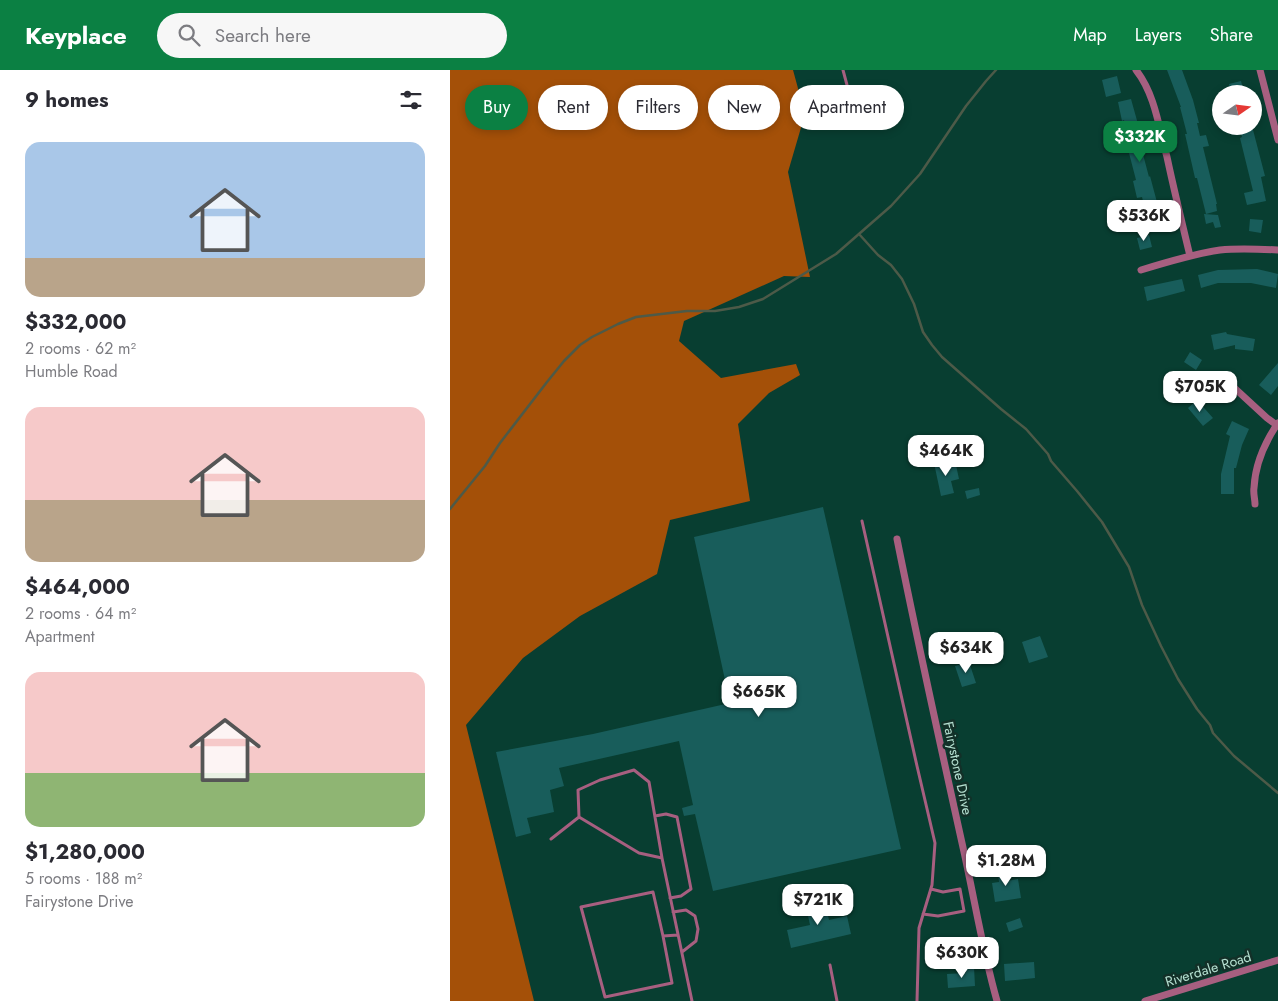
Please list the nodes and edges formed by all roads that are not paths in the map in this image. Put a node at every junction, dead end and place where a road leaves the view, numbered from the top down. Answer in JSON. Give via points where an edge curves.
{"nodes":[{"id":1,"x":843,"y":70,"type":"edge"},
{"id":2,"x":1136,"y":70,"type":"edge"},
{"id":3,"x":1260,"y":70,"type":"edge"},
{"id":4,"x":847,"y":85,"type":"dead end"},
{"id":5,"x":1278,"y":140,"type":"edge"},
{"id":6,"x":1278,"y":250,"type":"edge"},
{"id":7,"x":1190,"y":256,"type":"junction"},
{"id":8,"x":1141,"y":270,"type":"dead end"},
{"id":9,"x":1229,"y":383,"type":"dead end"},
{"id":10,"x":1278,"y":425,"type":"edge"},
{"id":11,"x":1255,"y":504,"type":"dead end"},
{"id":12,"x":862,"y":522,"type":"dead end"},
{"id":13,"x":897,"y":539,"type":"dead end"},
{"id":14,"x":654,"y":816,"type":"junction"},
{"id":15,"x":579,"y":817,"type":"junction"},
{"id":16,"x":551,"y":838,"type":"dead end"},
{"id":17,"x":662,"y":858,"type":"junction"},
{"id":18,"x":931,"y":889,"type":"junction"},
{"id":19,"x":670,"y":898,"type":"junction"},
{"id":20,"x":673,"y":912,"type":"junction"},
{"id":21,"x":923,"y":914,"type":"junction"},
{"id":22,"x":678,"y":935,"type":"junction"},
{"id":23,"x":663,"y":936,"type":"junction"},
{"id":24,"x":682,"y":952,"type":"junction"},
{"id":25,"x":1278,"y":960,"type":"edge"},
{"id":26,"x":830,"y":964,"type":"dead end"},
{"id":27,"x":692,"y":1001,"type":"edge"},
{"id":28,"x":837,"y":1001,"type":"edge"},
{"id":29,"x":917,"y":1001,"type":"edge"},
{"id":30,"x":997,"y":1001,"type":"edge"},
{"id":31,"x":1145,"y":1001,"type":"edge"}],
"edges":[{"from":1,"to":4,"type":"lane"},
{"from":2,"to":7,"type":"street","via":[[1150,95]]},
{"from":3,"to":5,"type":"street"},
{"from":6,"to":7,"type":"street","via":[[1221,250]]},
{"from":7,"to":8,"type":"street"},
{"from":9,"to":10,"type":"street"},
{"from":10,"to":11,"type":"street","via":[[1259,462]]},
{"from":12,"to":18,"type":"lane","via":[[935,843]]},
{"from":13,"to":30,"type":"street","name":"Fairystone Drive","via":[[987,967]]},
{"from":14,"to":15,"type":"lane","via":[[649,782],[634,770],[578,790]]},
{"from":14,"to":17,"type":"lane"},
{"from":14,"to":19,"type":"lane","via":[[666,814],[676,817],[691,889]]},
{"from":15,"to":16,"type":"lane"},
{"from":15,"to":17,"type":"lane","via":[[639,853]]},
{"from":17,"to":19,"type":"lane"},
{"from":18,"to":21,"type":"lane"},
{"from":18,"to":21,"type":"lane","via":[[943,892],[960,889],[964,911],[938,916]]},
{"from":19,"to":20,"type":"lane"},
{"from":20,"to":22,"type":"lane"},
{"from":20,"to":24,"type":"lane","via":[[686,910],[695,916],[698,929],[696,941]]},
{"from":21,"to":29,"type":"lane"},
{"from":22,"to":23,"type":"lane"},
{"from":22,"to":24,"type":"lane"},
{"from":23,"to":23,"type":"lane","via":[[653,892],[581,907],[605,997],[672,983]]},
{"from":24,"to":27,"type":"lane"},
{"from":25,"to":31,"type":"street","name":"Riverdale Road"},
{"from":26,"to":28,"type":"lane"}]}
